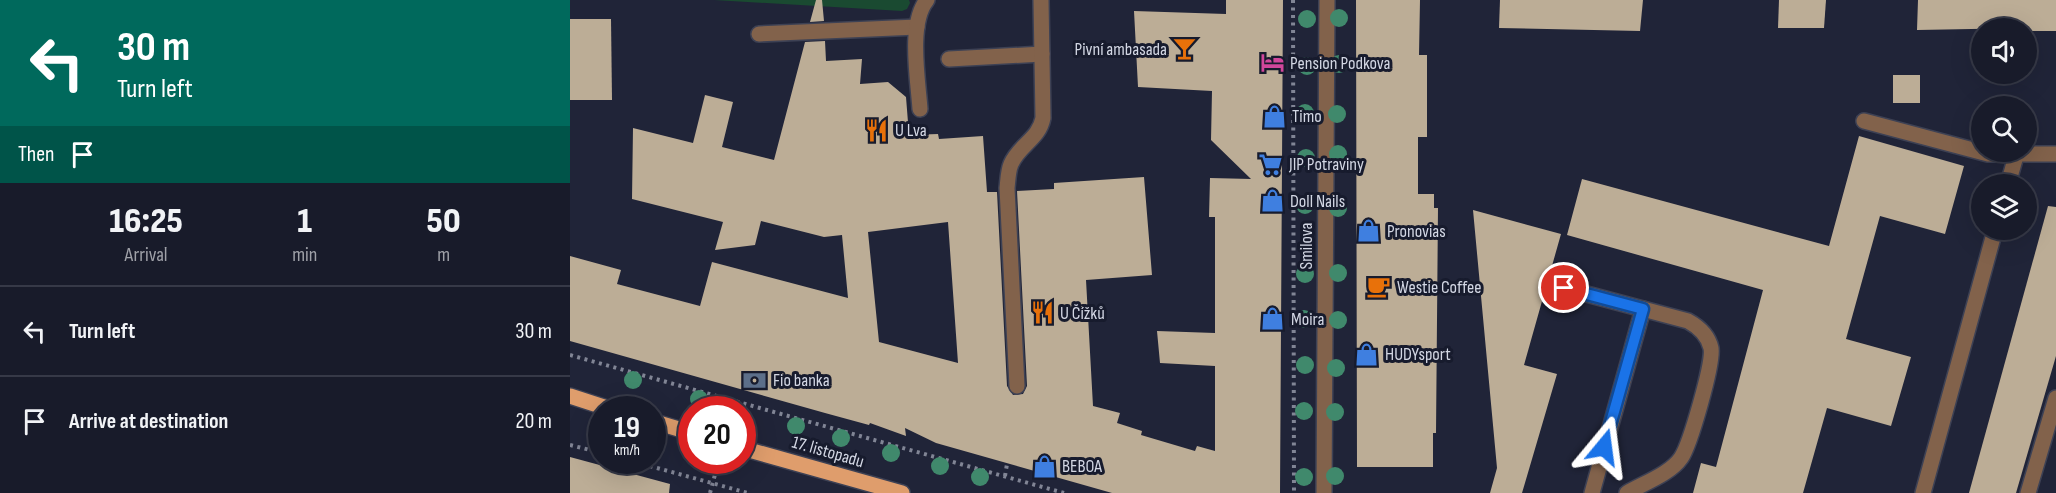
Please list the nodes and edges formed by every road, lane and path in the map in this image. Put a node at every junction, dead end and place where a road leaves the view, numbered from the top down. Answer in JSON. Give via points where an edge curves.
{"nodes":[{"id":1,"x":927,"y":0,"type":"edge"},
{"id":2,"x":1041,"y":0,"type":"edge"},
{"id":3,"x":1293,"y":0,"type":"edge"},
{"id":4,"x":1327,"y":0,"type":"edge"},
{"id":5,"x":917,"y":27,"type":"junction"},
{"id":6,"x":759,"y":34,"type":"dead end"},
{"id":7,"x":1042,"y":54,"type":"junction"},
{"id":8,"x":949,"y":58,"type":"dead end"},
{"id":9,"x":920,"y":109,"type":"dead end"},
{"id":10,"x":1864,"y":122,"type":"dead end"},
{"id":11,"x":1971,"y":150,"type":"edge"},
{"id":12,"x":2056,"y":154,"type":"edge"},
{"id":13,"x":2037,"y":155,"type":"edge"},
{"id":14,"x":1992,"y":240,"type":"edge"},
{"id":15,"x":1564,"y":288,"type":"dead end"},
{"id":16,"x":1643,"y":309,"type":"junction"},
{"id":17,"x":570,"y":355,"type":"edge"},
{"id":18,"x":1017,"y":386,"type":"dead end"},
{"id":19,"x":570,"y":396,"type":"edge"},
{"id":20,"x":717,"y":396,"type":"edge"},
{"id":21,"x":2056,"y":398,"type":"edge"},
{"id":22,"x":588,"y":402,"type":"edge"},
{"id":23,"x":756,"y":407,"type":"edge"},
{"id":24,"x":570,"y":445,"type":"edge"},
{"id":25,"x":588,"y":450,"type":"edge"},
{"id":26,"x":756,"y":452,"type":"edge"},
{"id":27,"x":1006,"y":464,"type":"dead end"},
{"id":28,"x":666,"y":470,"type":"edge"},
{"id":29,"x":715,"y":474,"type":"edge"},
{"id":30,"x":1005,"y":476,"type":"junction"},
{"id":31,"x":713,"y":483,"type":"junction"},
{"id":32,"x":710,"y":493,"type":"edge"},
{"id":33,"x":748,"y":493,"type":"edge"},
{"id":34,"x":902,"y":493,"type":"edge"},
{"id":35,"x":1064,"y":493,"type":"edge"},
{"id":36,"x":1294,"y":493,"type":"edge"},
{"id":37,"x":1324,"y":493,"type":"edge"},
{"id":38,"x":1592,"y":493,"type":"edge"},
{"id":39,"x":1627,"y":493,"type":"edge"},
{"id":40,"x":1923,"y":493,"type":"edge"},
{"id":41,"x":2028,"y":493,"type":"edge"}],
"edges":[{"from":1,"to":5,"type":"street","via":[[918,13]]},
{"from":2,"to":7,"type":"street"},
{"from":3,"to":36,"type":"path"},
{"from":4,"to":37,"type":"street","name":"Smilova"},
{"from":5,"to":6,"type":"street"},
{"from":5,"to":9,"type":"street"},
{"from":7,"to":8,"type":"street"},
{"from":7,"to":18,"type":"street","via":[[1041,130],[1018,152],[1010,166],[1007,188]]},
{"from":10,"to":11,"type":"street"},
{"from":12,"to":13,"type":"street"},
{"from":14,"to":40,"type":"street"},
{"from":15,"to":16,"type":"street"},
{"from":16,"to":38,"type":"street"},
{"from":16,"to":39,"type":"street","via":[[1692,323],[1707,337],[1712,357],[1683,456]]},
{"from":17,"to":20,"type":"path"},
{"from":19,"to":22,"type":"main road"},
{"from":21,"to":41,"type":"street"},
{"from":23,"to":30,"type":"path"},
{"from":24,"to":25,"type":"path"},
{"from":26,"to":34,"type":"main road","name":"17. listopadu"},
{"from":27,"to":30,"type":"path"},
{"from":28,"to":31,"type":"path"},
{"from":29,"to":31,"type":"path"},
{"from":30,"to":35,"type":"path"},
{"from":31,"to":32,"type":"path"},
{"from":31,"to":33,"type":"path"}]}
